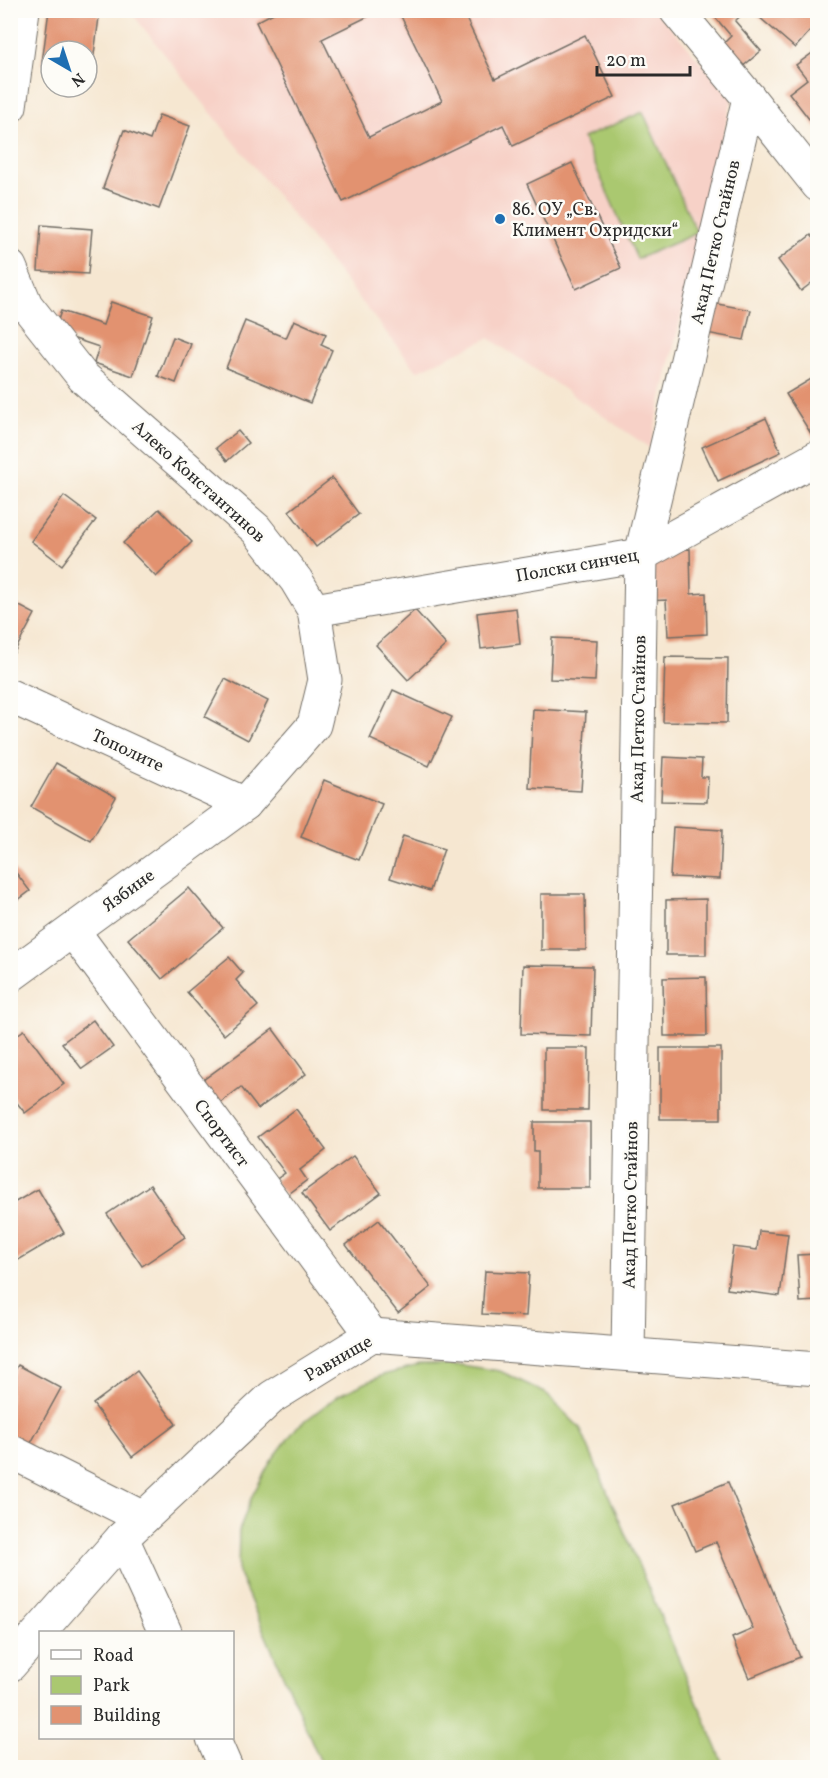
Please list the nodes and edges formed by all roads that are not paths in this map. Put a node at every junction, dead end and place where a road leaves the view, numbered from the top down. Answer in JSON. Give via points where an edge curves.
{"nodes":[{"id":1,"x":23,"y":10,"type":"edge"},
{"id":2,"x":676,"y":10,"type":"edge"},
{"id":3,"x":749,"y":98,"type":"junction"},
{"id":4,"x":10,"y":106,"type":"edge"},
{"id":5,"x":818,"y":185,"type":"edge"},
{"id":6,"x":10,"y":267,"type":"edge"},
{"id":7,"x":18,"y":306,"type":"edge"},
{"id":8,"x":818,"y":457,"type":"edge"},
{"id":9,"x":641,"y":555,"type":"junction"},
{"id":10,"x":314,"y":610,"type":"junction"},
{"id":11,"x":10,"y":696,"type":"edge"},
{"id":12,"x":245,"y":804,"type":"junction"},
{"id":13,"x":73,"y":931,"type":"junction"},
{"id":14,"x":10,"y":976,"type":"edge"},
{"id":15,"x":372,"y":1335,"type":"junction"},
{"id":16,"x":628,"y":1353,"type":"junction"},
{"id":17,"x":818,"y":1369,"type":"edge"},
{"id":18,"x":10,"y":1450,"type":"edge"},
{"id":19,"x":133,"y":1528,"type":"junction"},
{"id":20,"x":41,"y":1631,"type":"edge"},
{"id":21,"x":165,"y":1631,"type":"edge"},
{"id":22,"x":39,"y":1633,"type":"edge"},
{"id":23,"x":10,"y":1665,"type":"edge"},
{"id":24,"x":214,"y":1739,"type":"edge"},
{"id":25,"x":226,"y":1767,"type":"edge"}],
"edges":[{"from":1,"to":4,"type":"street"},
{"from":2,"to":3,"type":"street"},
{"from":3,"to":5,"type":"street"},
{"from":3,"to":9,"type":"street","name":"Акад Петко Стайнов"},
{"from":6,"to":7,"type":"street","name":"Алеко Константинов"},
{"from":7,"to":10,"type":"street","name":"Алеко Константинов","via":[[82,377],[256,529]]},
{"from":8,"to":9,"type":"street","name":"Полски синчец"},
{"from":9,"to":10,"type":"street","name":"Полски синчец"},
{"from":9,"to":16,"type":"street","name":"Акад Петко Стайнов"},
{"from":10,"to":12,"type":"street","name":"Алеко Константинов","via":[[325,680],[314,724]]},
{"from":11,"to":12,"type":"street","name":"Тополите"},
{"from":12,"to":13,"type":"street","name":"Язбине"},
{"from":13,"to":14,"type":"street","name":"Язбине"},
{"from":13,"to":15,"type":"street","name":"Спортист"},
{"from":15,"to":16,"type":"street","name":"Равнище"},
{"from":15,"to":19,"type":"street","name":"Равнище","via":[[272,1397]]},
{"from":16,"to":17,"type":"street","name":"Равнище"},
{"from":18,"to":19,"type":"street"},
{"from":19,"to":20,"type":"street","name":"Равнище"},
{"from":19,"to":21,"type":"street"},
{"from":22,"to":23,"type":"street","name":"Равнище"},
{"from":24,"to":25,"type":"street"}]}
